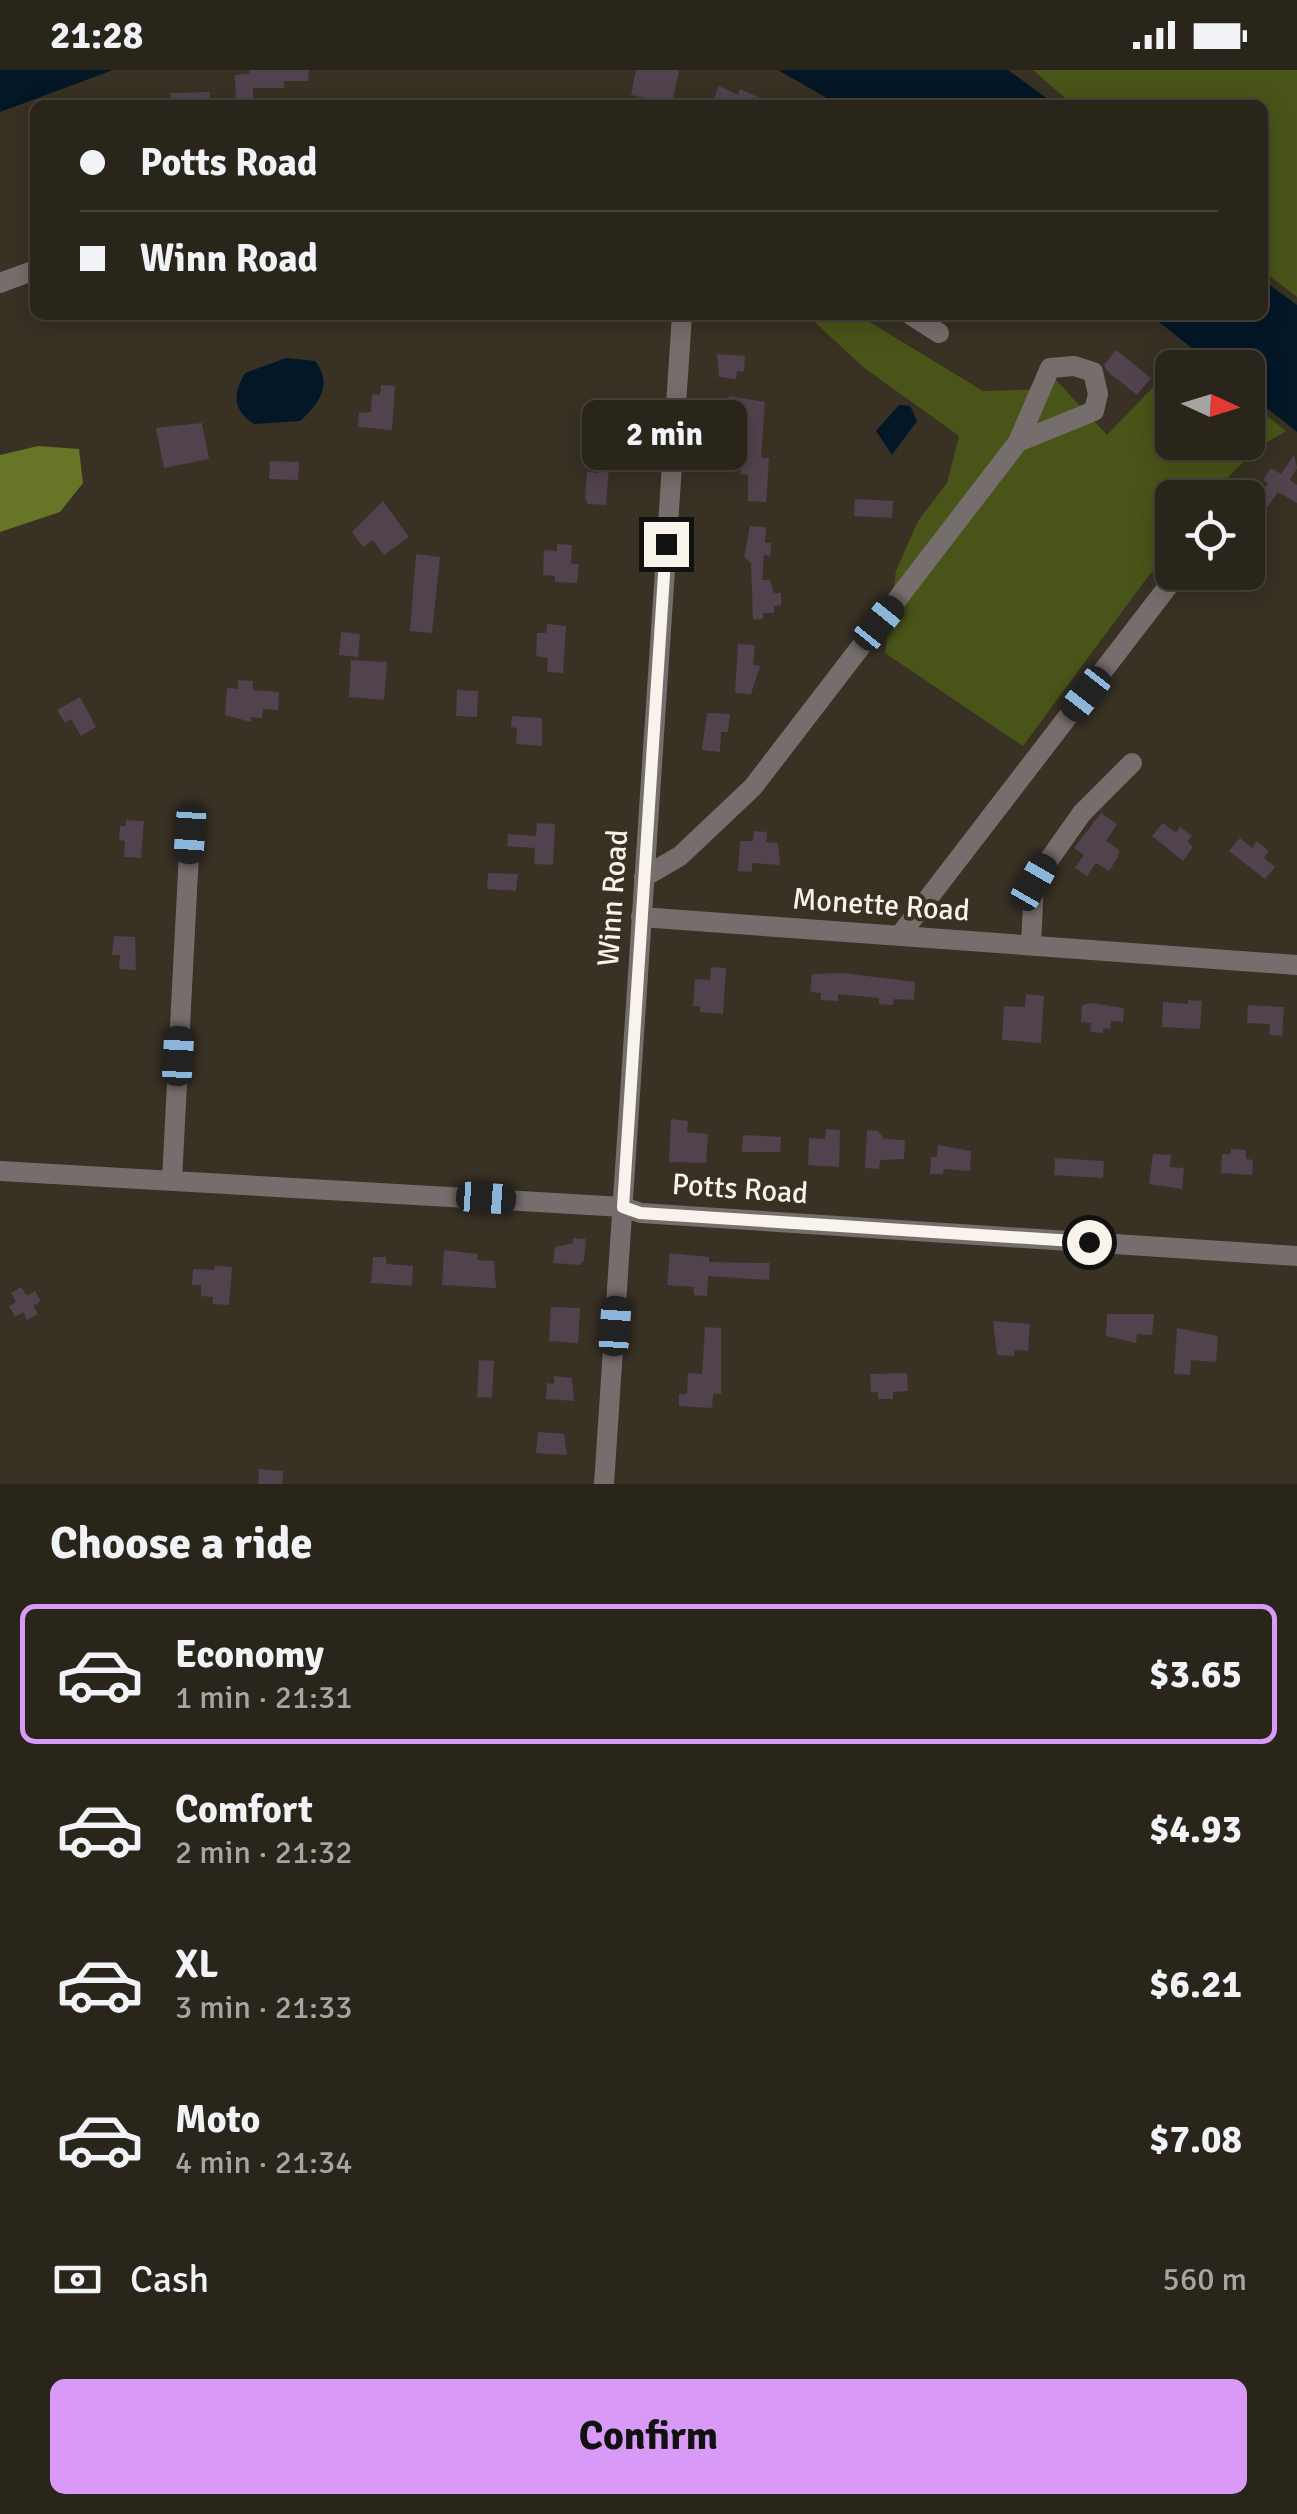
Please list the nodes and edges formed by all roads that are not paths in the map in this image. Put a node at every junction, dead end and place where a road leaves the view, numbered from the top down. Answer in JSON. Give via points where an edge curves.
{"nodes":[{"id":1,"x":30,"y":272,"type":"edge"},
{"id":2,"x":0,"y":283,"type":"edge"},
{"id":3,"x":682,"y":320,"type":"edge"},
{"id":4,"x":918,"y":320,"type":"edge"},
{"id":5,"x":939,"y":334,"type":"dead end"},
{"id":6,"x":1018,"y":442,"type":"dead end"},
{"id":7,"x":1166,"y":590,"type":"edge"},
{"id":8,"x":1132,"y":763,"type":"dead end"},
{"id":9,"x":190,"y":834,"type":"dead end"},
{"id":10,"x":644,"y":877,"type":"junction"},
{"id":11,"x":641,"y":918,"type":"junction"},
{"id":12,"x":900,"y":935,"type":"junction"},
{"id":13,"x":1031,"y":945,"type":"junction"},
{"id":14,"x":1297,"y":965,"type":"edge"},
{"id":15,"x":0,"y":1171,"type":"edge"},
{"id":16,"x":172,"y":1180,"type":"junction"},
{"id":17,"x":623,"y":1207,"type":"junction"},
{"id":18,"x":1297,"y":1256,"type":"edge"},
{"id":19,"x":604,"y":1484,"type":"edge"}],
"edges":[{"from":1,"to":2,"type":"street"},
{"from":3,"to":10,"type":"street","name":"Winn Road"},
{"from":4,"to":5,"type":"street"},
{"from":6,"to":10,"type":"street","via":[[753,787],[680,856]]},
{"from":7,"to":12,"type":"street"},
{"from":8,"to":13,"type":"street","via":[[1082,813],[1034,882]]},
{"from":9,"to":16,"type":"street"},
{"from":10,"to":11,"type":"street","name":"Winn Road"},
{"from":11,"to":12,"type":"street","name":"Monette Road"},
{"from":11,"to":17,"type":"street","name":"Winn Road"},
{"from":12,"to":13,"type":"street","name":"Monette Road"},
{"from":13,"to":14,"type":"street","name":"Monette Road"},
{"from":15,"to":16,"type":"street","name":"Potts Road"},
{"from":16,"to":17,"type":"street","name":"Potts Road"},
{"from":17,"to":18,"type":"street","name":"Potts Road"},
{"from":17,"to":19,"type":"street","name":"Winn Road"}]}
